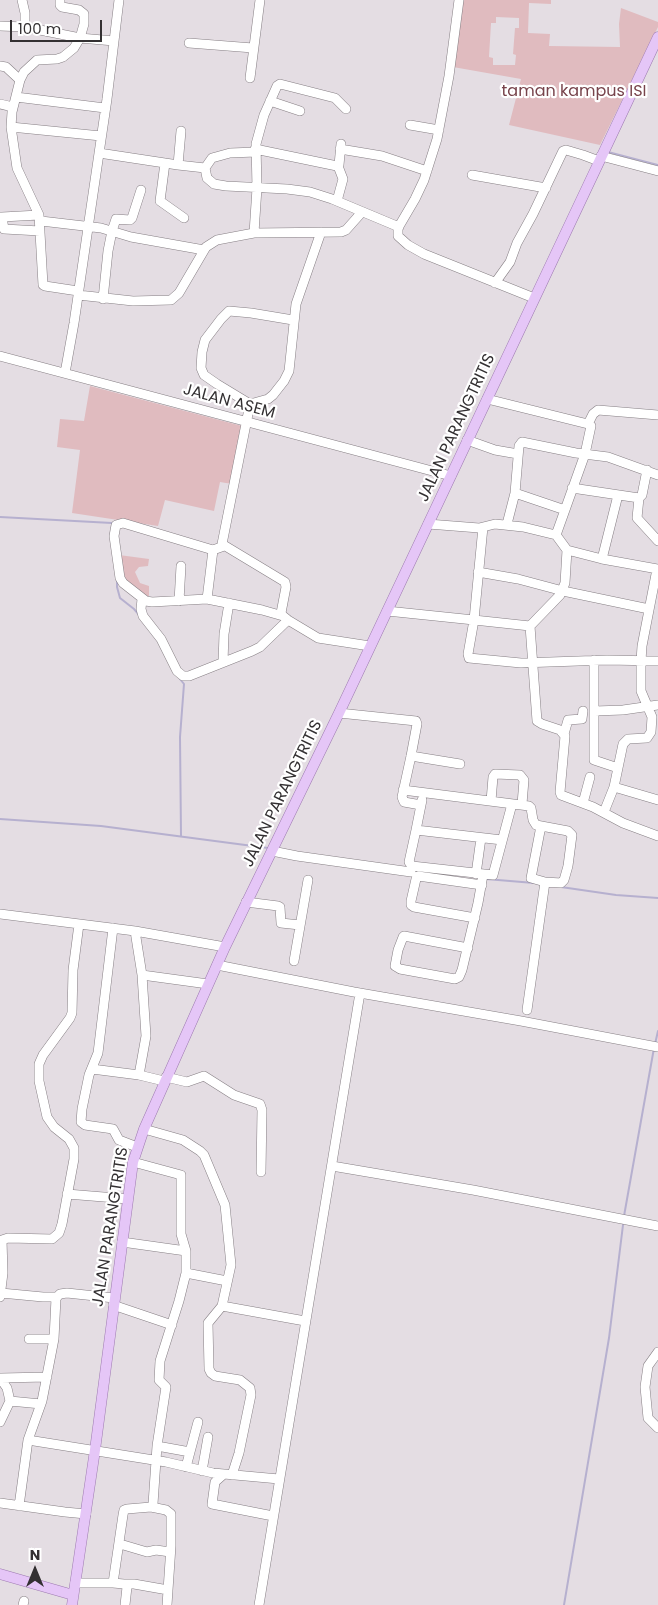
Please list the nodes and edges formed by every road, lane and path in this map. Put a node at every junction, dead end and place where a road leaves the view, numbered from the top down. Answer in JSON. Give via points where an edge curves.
{"nodes":[{"id":1,"x":22,"y":0,"type":"edge"},
{"id":2,"x":60,"y":0,"type":"edge"},
{"id":3,"x":119,"y":0,"type":"edge"},
{"id":4,"x":260,"y":0,"type":"edge"},
{"id":5,"x":459,"y":0,"type":"edge"},
{"id":6,"x":0,"y":26,"type":"edge"},
{"id":7,"x":25,"y":28,"type":"junction"},
{"id":8,"x":658,"y":37,"type":"edge"},
{"id":9,"x":80,"y":38,"type":"junction"},
{"id":10,"x":114,"y":41,"type":"junction"},
{"id":11,"x":189,"y":43,"type":"dead end"},
{"id":12,"x":253,"y":48,"type":"junction"},
{"id":13,"x":0,"y":66,"type":"edge"},
{"id":14,"x":250,"y":78,"type":"dead end"},
{"id":15,"x":20,"y":80,"type":"junction"},
{"id":16,"x":16,"y":97,"type":"junction"},
{"id":17,"x":270,"y":101,"type":"junction"},
{"id":18,"x":0,"y":104,"type":"edge"},
{"id":19,"x":13,"y":107,"type":"junction"},
{"id":20,"x":105,"y":108,"type":"junction"},
{"id":21,"x":346,"y":109,"type":"dead end"},
{"id":22,"x":300,"y":111,"type":"dead end"},
{"id":23,"x":410,"y":125,"type":"dead end"},
{"id":24,"x":11,"y":126,"type":"junction"},
{"id":25,"x":439,"y":130,"type":"junction"},
{"id":26,"x":181,"y":131,"type":"dead end"},
{"id":27,"x":101,"y":136,"type":"junction"},
{"id":28,"x":255,"y":150,"type":"junction"},
{"id":29,"x":99,"y":153,"type":"junction"},
{"id":30,"x":600,"y":158,"type":"junction"},
{"id":31,"x":164,"y":163,"type":"junction"},
{"id":32,"x":178,"y":165,"type":"junction"},
{"id":33,"x":338,"y":166,"type":"junction"},
{"id":34,"x":205,"y":168,"type":"junction"},
{"id":35,"x":427,"y":171,"type":"junction"},
{"id":36,"x":658,"y":171,"type":"edge"},
{"id":37,"x":472,"y":175,"type":"dead end"},
{"id":38,"x":257,"y":188,"type":"junction"},
{"id":39,"x":546,"y":188,"type":"junction"},
{"id":40,"x":141,"y":190,"type":"dead end"},
{"id":41,"x":338,"y":202,"type":"junction"},
{"id":42,"x":362,"y":212,"type":"junction"},
{"id":43,"x":1,"y":217,"type":"edge"},
{"id":44,"x":40,"y":218,"type":"junction"},
{"id":45,"x":184,"y":218,"type":"dead end"},
{"id":46,"x":88,"y":227,"type":"junction"},
{"id":47,"x":399,"y":227,"type":"junction"},
{"id":48,"x":40,"y":231,"type":"junction"},
{"id":49,"x":112,"y":231,"type":"junction"},
{"id":50,"x":321,"y":232,"type":"junction"},
{"id":51,"x":254,"y":233,"type":"junction"},
{"id":52,"x":204,"y":250,"type":"junction"},
{"id":53,"x":495,"y":282,"type":"junction"},
{"id":54,"x":78,"y":293,"type":"junction"},
{"id":55,"x":534,"y":298,"type":"junction"},
{"id":56,"x":102,"y":299,"type":"junction"},
{"id":57,"x":293,"y":320,"type":"junction"},
{"id":58,"x":0,"y":356,"type":"edge"},
{"id":59,"x":65,"y":372,"type":"junction"},
{"id":60,"x":487,"y":399,"type":"junction"},
{"id":61,"x":250,"y":404,"type":"junction"},
{"id":62,"x":658,"y":415,"type":"edge"},
{"id":63,"x":248,"y":422,"type":"junction"},
{"id":64,"x":588,"y":424,"type":"junction"},
{"id":65,"x":467,"y":440,"type":"junction"},
{"id":66,"x":518,"y":454,"type":"junction"},
{"id":67,"x":585,"y":454,"type":"junction"},
{"id":68,"x":647,"y":470,"type":"junction"},
{"id":69,"x":658,"y":475,"type":"edge"},
{"id":70,"x":451,"y":476,"type":"junction"},
{"id":71,"x":572,"y":488,"type":"junction"},
{"id":72,"x":515,"y":493,"type":"junction"},
{"id":73,"x":618,"y":495,"type":"junction"},
{"id":74,"x":639,"y":498,"type":"junction"},
{"id":75,"x":565,"y":510,"type":"junction"},
{"id":76,"x":428,"y":524,"type":"junction"},
{"id":77,"x":507,"y":524,"type":"junction"},
{"id":78,"x":483,"y":527,"type":"junction"},
{"id":79,"x":556,"y":535,"type":"junction"},
{"id":80,"x":658,"y":541,"type":"edge"},
{"id":81,"x":224,"y":546,"type":"junction"},
{"id":82,"x":213,"y":550,"type":"junction"},
{"id":83,"x":567,"y":550,"type":"junction"},
{"id":84,"x":602,"y":559,"type":"junction"},
{"id":85,"x":180,"y":566,"type":"dead end"},
{"id":86,"x":658,"y":569,"type":"edge"},
{"id":87,"x":478,"y":572,"type":"junction"},
{"id":88,"x":563,"y":591,"type":"junction"},
{"id":89,"x":655,"y":597,"type":"edge"},
{"id":90,"x":142,"y":598,"type":"junction"},
{"id":91,"x":207,"y":599,"type":"junction"},
{"id":92,"x":179,"y":601,"type":"junction"},
{"id":93,"x":229,"y":603,"type":"junction"},
{"id":94,"x":648,"y":609,"type":"junction"},
{"id":95,"x":387,"y":611,"type":"junction"},
{"id":96,"x":285,"y":618,"type":"junction"},
{"id":97,"x":474,"y":620,"type":"junction"},
{"id":98,"x":530,"y":626,"type":"junction"},
{"id":99,"x":370,"y":646,"type":"junction"},
{"id":100,"x":594,"y":660,"type":"junction"},
{"id":101,"x":641,"y":661,"type":"junction"},
{"id":102,"x":658,"y":661,"type":"edge"},
{"id":103,"x":222,"y":662,"type":"junction"},
{"id":104,"x":533,"y":663,"type":"junction"},
{"id":105,"x":654,"y":706,"type":"edge"},
{"id":106,"x":583,"y":711,"type":"dead end"},
{"id":107,"x":595,"y":711,"type":"junction"},
{"id":108,"x":339,"y":712,"type":"junction"},
{"id":109,"x":564,"y":734,"type":"junction"},
{"id":110,"x":411,"y":756,"type":"junction"},
{"id":111,"x":460,"y":764,"type":"dead end"},
{"id":112,"x":618,"y":768,"type":"junction"},
{"id":113,"x":590,"y":777,"type":"dead end"},
{"id":114,"x":614,"y":787,"type":"junction"},
{"id":115,"x":403,"y":790,"type":"junction"},
{"id":116,"x":424,"y":793,"type":"junction"},
{"id":117,"x":658,"y":800,"type":"edge"},
{"id":118,"x":490,"y":801,"type":"junction"},
{"id":119,"x":583,"y":803,"type":"junction"},
{"id":120,"x":512,"y":804,"type":"junction"},
{"id":121,"x":522,"y":804,"type":"junction"},
{"id":122,"x":421,"y":805,"type":"junction"},
{"id":123,"x":604,"y":812,"type":"junction"},
{"id":124,"x":541,"y":826,"type":"junction"},
{"id":125,"x":416,"y":830,"type":"junction"},
{"id":126,"x":658,"y":836,"type":"edge"},
{"id":127,"x":481,"y":838,"type":"junction"},
{"id":128,"x":502,"y":840,"type":"junction"},
{"id":129,"x":272,"y":851,"type":"junction"},
{"id":130,"x":411,"y":872,"type":"dead end"},
{"id":131,"x":481,"y":879,"type":"junction"},
{"id":132,"x":308,"y":880,"type":"dead end"},
{"id":133,"x":545,"y":885,"type":"junction"},
{"id":134,"x":246,"y":902,"type":"junction"},
{"id":135,"x":0,"y":914,"type":"edge"},
{"id":136,"x":475,"y":918,"type":"junction"},
{"id":137,"x":79,"y":924,"type":"junction"},
{"id":138,"x":300,"y":925,"type":"junction"},
{"id":139,"x":113,"y":928,"type":"junction"},
{"id":140,"x":135,"y":931,"type":"junction"},
{"id":141,"x":225,"y":946,"type":"junction"},
{"id":142,"x":468,"y":948,"type":"junction"},
{"id":143,"x":294,"y":961,"type":"dead end"},
{"id":144,"x":217,"y":965,"type":"junction"},
{"id":145,"x":142,"y":975,"type":"junction"},
{"id":146,"x":208,"y":984,"type":"junction"},
{"id":147,"x":360,"y":993,"type":"junction"},
{"id":148,"x":527,"y":1010,"type":"dead end"},
{"id":149,"x":658,"y":1047,"type":"edge"},
{"id":150,"x":92,"y":1069,"type":"junction"},
{"id":151,"x":139,"y":1075,"type":"junction"},
{"id":152,"x":165,"y":1079,"type":"junction"},
{"id":153,"x":144,"y":1129,"type":"junction"},
{"id":154,"x":137,"y":1147,"type":"junction"},
{"id":155,"x":133,"y":1162,"type":"junction"},
{"id":156,"x":332,"y":1166,"type":"junction"},
{"id":157,"x":261,"y":1172,"type":"dead end"},
{"id":158,"x":67,"y":1194,"type":"junction"},
{"id":159,"x":128,"y":1199,"type":"junction"},
{"id":160,"x":658,"y":1226,"type":"edge"},
{"id":161,"x":122,"y":1242,"type":"junction"},
{"id":162,"x":186,"y":1251,"type":"junction"},
{"id":163,"x":186,"y":1273,"type":"junction"},
{"id":164,"x":227,"y":1281,"type":"junction"},
{"id":165,"x":1,"y":1295,"type":"edge"},
{"id":166,"x":57,"y":1297,"type":"junction"},
{"id":167,"x":114,"y":1302,"type":"junction"},
{"id":168,"x":222,"y":1306,"type":"junction"},
{"id":169,"x":305,"y":1320,"type":"junction"},
{"id":170,"x":172,"y":1325,"type":"junction"},
{"id":171,"x":29,"y":1339,"type":"dead end"},
{"id":172,"x":54,"y":1339,"type":"junction"},
{"id":173,"x":658,"y":1352,"type":"edge"},
{"id":174,"x":47,"y":1376,"type":"junction"},
{"id":175,"x":0,"y":1378,"type":"edge"},
{"id":176,"x":10,"y":1401,"type":"junction"},
{"id":177,"x":41,"y":1404,"type":"junction"},
{"id":178,"x":0,"y":1422,"type":"edge"},
{"id":179,"x":198,"y":1422,"type":"dead end"},
{"id":180,"x":658,"y":1428,"type":"edge"},
{"id":181,"x":208,"y":1437,"type":"dead end"},
{"id":182,"x":28,"y":1440,"type":"junction"},
{"id":183,"x":157,"y":1446,"type":"junction"},
{"id":184,"x":95,"y":1450,"type":"junction"},
{"id":185,"x":190,"y":1452,"type":"junction"},
{"id":186,"x":156,"y":1460,"type":"junction"},
{"id":187,"x":186,"y":1467,"type":"junction"},
{"id":188,"x":202,"y":1471,"type":"junction"},
{"id":189,"x":228,"y":1475,"type":"junction"},
{"id":190,"x":279,"y":1479,"type":"junction"},
{"id":191,"x":0,"y":1503,"type":"edge"},
{"id":192,"x":19,"y":1506,"type":"junction"},
{"id":193,"x":151,"y":1507,"type":"junction"},
{"id":194,"x":86,"y":1514,"type":"junction"},
{"id":195,"x":273,"y":1516,"type":"junction"},
{"id":196,"x":120,"y":1544,"type":"junction"},
{"id":197,"x":170,"y":1552,"type":"junction"},
{"id":198,"x":0,"y":1574,"type":"edge"},
{"id":199,"x":75,"y":1583,"type":"junction"},
{"id":200,"x":113,"y":1584,"type":"junction"},
{"id":201,"x":124,"y":1584,"type":"junction"},
{"id":202,"x":168,"y":1590,"type":"junction"},
{"id":203,"x":73,"y":1600,"type":"edge"},
{"id":204,"x":125,"y":1605,"type":"edge"},
{"id":205,"x":167,"y":1605,"type":"edge"},
{"id":206,"x":259,"y":1605,"type":"edge"}],
"edges":[{"from":1,"to":7,"type":"street"},
{"from":2,"to":9,"type":"street","via":[[62,7],[84,14]]},
{"from":3,"to":10,"type":"street"},
{"from":4,"to":12,"type":"street"},
{"from":5,"to":25,"type":"street"},
{"from":6,"to":7,"type":"street"},
{"from":7,"to":9,"type":"street"},
{"from":8,"to":30,"type":"main road","name":"JALAN PARANGTRITIS"},
{"from":9,"to":10,"type":"street"},
{"from":9,"to":15,"type":"street","via":[[63,57],[35,60]]},
{"from":10,"to":20,"type":"street"},
{"from":11,"to":12,"type":"street"},
{"from":12,"to":14,"type":"street"},
{"from":13,"to":15,"type":"street","via":[[6,67]]},
{"from":15,"to":16,"type":"street"},
{"from":16,"to":19,"type":"street"},
{"from":16,"to":20,"type":"street"},
{"from":17,"to":21,"type":"street","via":[[280,84],[335,98]]},
{"from":17,"to":22,"type":"street"},
{"from":17,"to":28,"type":"street"},
{"from":18,"to":19,"type":"street"},
{"from":19,"to":24,"type":"street"},
{"from":20,"to":27,"type":"street"},
{"from":23,"to":25,"type":"street"},
{"from":24,"to":27,"type":"street"},
{"from":24,"to":44,"type":"street","via":[[17,168]]},
{"from":25,"to":35,"type":"street"},
{"from":26,"to":32,"type":"street"},
{"from":27,"to":29,"type":"street"},
{"from":28,"to":33,"type":"street"},
{"from":28,"to":34,"type":"street","via":[[217,156]]},
{"from":28,"to":38,"type":"street"},
{"from":29,"to":31,"type":"street"},
{"from":29,"to":46,"type":"street"},
{"from":30,"to":36,"type":"street"},
{"from":30,"to":39,"type":"street","via":[[564,150]]},
{"from":30,"to":55,"type":"main road","name":"JALAN PARANGTRITIS"},
{"from":31,"to":32,"type":"street"},
{"from":31,"to":45,"type":"street","via":[[160,201]]},
{"from":32,"to":34,"type":"street"},
{"from":33,"to":35,"type":"street","via":[[340,146]]},
{"from":33,"to":41,"type":"street","via":[[343,178]]},
{"from":34,"to":38,"type":"street","via":[[207,178],[214,184]]},
{"from":35,"to":47,"type":"street"},
{"from":37,"to":39,"type":"street"},
{"from":38,"to":41,"type":"street","via":[[310,192]]},
{"from":38,"to":51,"type":"street"},
{"from":39,"to":53,"type":"street","via":[[510,262]]},
{"from":40,"to":49,"type":"street","via":[[132,218],[116,219]]},
{"from":41,"to":42,"type":"street"},
{"from":42,"to":47,"type":"street"},
{"from":42,"to":50,"type":"street","via":[[344,232]]},
{"from":43,"to":44,"type":"street"},
{"from":43,"to":48,"type":"street","via":[[4,229]]},
{"from":44,"to":46,"type":"street"},
{"from":44,"to":48,"type":"street"},
{"from":46,"to":49,"type":"street"},
{"from":46,"to":54,"type":"street"},
{"from":47,"to":53,"type":"street","via":[[398,236],[408,245]]},
{"from":48,"to":54,"type":"street","via":[[44,286]]},
{"from":49,"to":52,"type":"street"},
{"from":49,"to":56,"type":"street"},
{"from":50,"to":51,"type":"street"},
{"from":50,"to":57,"type":"street","via":[[300,289]]},
{"from":51,"to":52,"type":"street","via":[[217,240]]},
{"from":52,"to":56,"type":"street","via":[[179,293],[171,300]]},
{"from":53,"to":55,"type":"street"},
{"from":54,"to":56,"type":"street"},
{"from":54,"to":59,"type":"street"},
{"from":55,"to":60,"type":"main road","name":"JALAN PARANGTRITIS"},
{"from":57,"to":61,"type":"street","via":[[286,376],[273,395]]},
{"from":57,"to":61,"type":"street","via":[[231,311],[205,340],[201,368],[204,375]]},
{"from":58,"to":59,"type":"street","name":"JALAN ASEM"},
{"from":59,"to":63,"type":"street","name":"JALAN ASEM"},
{"from":60,"to":64,"type":"street"},
{"from":60,"to":65,"type":"main road","name":"JALAN PARANGTRITIS"},
{"from":61,"to":63,"type":"street"},
{"from":62,"to":64,"type":"street","via":[[598,410]]},
{"from":63,"to":70,"type":"street","name":"JALAN ASEM"},
{"from":63,"to":81,"type":"street","via":[[222,542]]},
{"from":64,"to":67,"type":"street","via":[[591,430]]},
{"from":65,"to":66,"type":"street"},
{"from":65,"to":70,"type":"main road","name":"JALAN PARANGTRITIS"},
{"from":66,"to":67,"type":"street","via":[[520,443],[526,442]]},
{"from":66,"to":72,"type":"street"},
{"from":67,"to":68,"type":"street","via":[[608,457]]},
{"from":67,"to":71,"type":"street"},
{"from":68,"to":69,"type":"street"},
{"from":68,"to":74,"type":"street"},
{"from":70,"to":76,"type":"main road","name":"JALAN PARANGTRITIS"},
{"from":71,"to":73,"type":"street"},
{"from":71,"to":75,"type":"street"},
{"from":72,"to":75,"type":"street"},
{"from":72,"to":77,"type":"street"},
{"from":73,"to":74,"type":"street"},
{"from":73,"to":84,"type":"street"},
{"from":74,"to":80,"type":"street","via":[[637,518]]},
{"from":75,"to":79,"type":"street"},
{"from":76,"to":78,"type":"street"},
{"from":76,"to":95,"type":"main road","name":"JALAN PARANGTRITIS"},
{"from":77,"to":78,"type":"street"},
{"from":77,"to":79,"type":"street"},
{"from":78,"to":87,"type":"street"},
{"from":79,"to":83,"type":"street"},
{"from":81,"to":82,"type":"street"},
{"from":81,"to":96,"type":"street","via":[[285,582],[281,610]]},
{"from":82,"to":90,"type":"street","via":[[129,524],[116,525],[114,544],[120,578]]},
{"from":82,"to":91,"type":"street"},
{"from":83,"to":84,"type":"street"},
{"from":83,"to":88,"type":"street"},
{"from":84,"to":86,"type":"street"},
{"from":85,"to":92,"type":"street"},
{"from":86,"to":89,"type":"street"},
{"from":87,"to":88,"type":"street","via":[[518,578]]},
{"from":87,"to":97,"type":"street"},
{"from":88,"to":94,"type":"street"},
{"from":88,"to":98,"type":"street"},
{"from":89,"to":94,"type":"street"},
{"from":90,"to":92,"type":"street","via":[[152,602]]},
{"from":90,"to":103,"type":"street","via":[[143,616],[161,639],[179,674],[189,676]]},
{"from":91,"to":92,"type":"street"},
{"from":91,"to":93,"type":"street"},
{"from":93,"to":96,"type":"street"},
{"from":93,"to":103,"type":"street"},
{"from":94,"to":101,"type":"street"},
{"from":95,"to":97,"type":"street"},
{"from":95,"to":99,"type":"main road","name":"JALAN PARANGTRITIS"},
{"from":96,"to":99,"type":"street","via":[[318,638]]},
{"from":96,"to":103,"type":"street","via":[[260,647]]},
{"from":97,"to":98,"type":"street"},
{"from":97,"to":104,"type":"street","via":[[469,658]]},
{"from":98,"to":104,"type":"street"},
{"from":99,"to":108,"type":"main road","name":"JALAN PARANGTRITIS"},
{"from":100,"to":101,"type":"street"},
{"from":100,"to":104,"type":"street"},
{"from":100,"to":107,"type":"street"},
{"from":101,"to":102,"type":"street"},
{"from":101,"to":105,"type":"street","via":[[641,691]]},
{"from":104,"to":109,"type":"street","via":[[538,720]]},
{"from":105,"to":107,"type":"street"},
{"from":105,"to":112,"type":"street","via":[[650,735],[624,742]]},
{"from":106,"to":109,"type":"street","via":[[582,719],[568,720]]},
{"from":107,"to":112,"type":"street","via":[[594,760]]},
{"from":108,"to":110,"type":"street","via":[[415,721]]},
{"from":108,"to":129,"type":"main road","name":"JALAN PARANGTRITIS"},
{"from":109,"to":119,"type":"street","via":[[560,794]]},
{"from":110,"to":111,"type":"street"},
{"from":110,"to":115,"type":"street"},
{"from":112,"to":114,"type":"street"},
{"from":113,"to":119,"type":"street"},
{"from":114,"to":117,"type":"street"},
{"from":114,"to":123,"type":"street"},
{"from":115,"to":116,"type":"street"},
{"from":115,"to":122,"type":"street","via":[[404,802]]},
{"from":116,"to":118,"type":"street"},
{"from":116,"to":122,"type":"street"},
{"from":118,"to":120,"type":"street"},
{"from":118,"to":121,"type":"street","via":[[495,774],[520,775],[524,780]]},
{"from":119,"to":123,"type":"street"},
{"from":120,"to":121,"type":"street"},
{"from":120,"to":128,"type":"street"},
{"from":121,"to":124,"type":"street","via":[[530,807],[534,822]]},
{"from":122,"to":125,"type":"street"},
{"from":123,"to":126,"type":"street","via":[[623,824]]},
{"from":124,"to":133,"type":"street","via":[[531,877]]},
{"from":124,"to":133,"type":"street","via":[[568,831],[572,835],[564,880]]},
{"from":125,"to":127,"type":"street"},
{"from":125,"to":131,"type":"street","via":[[409,862],[412,866]]},
{"from":127,"to":128,"type":"street"},
{"from":127,"to":131,"type":"street"},
{"from":128,"to":131,"type":"street","via":[[494,874]]},
{"from":129,"to":130,"type":"street"},
{"from":129,"to":134,"type":"main road","name":"JALAN PARANGTRITIS"},
{"from":131,"to":136,"type":"street"},
{"from":131,"to":136,"type":"street","via":[[418,876],[411,901],[414,907]]},
{"from":132,"to":138,"type":"street"},
{"from":133,"to":148,"type":"street"},
{"from":134,"to":138,"type":"street","via":[[278,906],[281,923]]},
{"from":134,"to":141,"type":"main road","name":"JALAN PARANGTRITIS"},
{"from":135,"to":137,"type":"street"},
{"from":136,"to":142,"type":"street"},
{"from":137,"to":139,"type":"street"},
{"from":137,"to":158,"type":"street","via":[[72,1013],[41,1059],[39,1068],[47,1117],[74,1148]]},
{"from":138,"to":143,"type":"street"},
{"from":139,"to":140,"type":"street"},
{"from":139,"to":150,"type":"street","via":[[102,1031]]},
{"from":140,"to":141,"type":"street"},
{"from":140,"to":145,"type":"street"},
{"from":141,"to":144,"type":"main road","name":"JALAN PARANGTRITIS"},
{"from":142,"to":142,"type":"street","via":[[457,979],[395,966],[403,936]]},
{"from":144,"to":146,"type":"main road","name":"JALAN PARANGTRITIS"},
{"from":144,"to":147,"type":"street"},
{"from":145,"to":146,"type":"street"},
{"from":145,"to":151,"type":"street","via":[[146,1036]]},
{"from":146,"to":152,"type":"main road","name":"JALAN PARANGTRITIS"},
{"from":147,"to":149,"type":"street"},
{"from":147,"to":156,"type":"street"},
{"from":150,"to":151,"type":"street"},
{"from":150,"to":154,"type":"street","via":[[83,1102],[82,1122],[113,1129],[119,1140]]},
{"from":151,"to":152,"type":"street"},
{"from":152,"to":153,"type":"main road","name":"JALAN PARANGTRITIS"},
{"from":152,"to":157,"type":"street","via":[[186,1082],[204,1076],[234,1095],[260,1104]]},
{"from":153,"to":154,"type":"main road","name":"JALAN PARANGTRITIS"},
{"from":153,"to":164,"type":"street","via":[[183,1140],[204,1155],[224,1205],[230,1265]]},
{"from":154,"to":155,"type":"main road","name":"JALAN PARANGTRITIS"},
{"from":155,"to":159,"type":"main road","name":"JALAN PARANGTRITIS"},
{"from":155,"to":162,"type":"street","via":[[181,1174],[181,1234]]},
{"from":156,"to":160,"type":"street"},
{"from":156,"to":169,"type":"street"},
{"from":158,"to":159,"type":"street"},
{"from":158,"to":165,"type":"street","via":[[62,1224],[55,1237],[2,1240]]},
{"from":159,"to":161,"type":"main road","name":"JALAN PARANGTRITIS"},
{"from":161,"to":162,"type":"street"},
{"from":161,"to":167,"type":"main road","name":"JALAN PARANGTRITIS"},
{"from":162,"to":163,"type":"street"},
{"from":163,"to":164,"type":"street"},
{"from":163,"to":170,"type":"street"},
{"from":164,"to":168,"type":"street"},
{"from":165,"to":166,"type":"street"},
{"from":166,"to":167,"type":"street","via":[[67,1293]]},
{"from":166,"to":172,"type":"street"},
{"from":167,"to":170,"type":"street"},
{"from":167,"to":184,"type":"main road","name":"JALAN PARANGTRITIS"},
{"from":168,"to":169,"type":"street"},
{"from":168,"to":189,"type":"street","via":[[208,1323],[209,1368],[215,1376],[240,1380],[250,1388],[251,1395],[239,1453]]},
{"from":169,"to":190,"type":"street"},
{"from":170,"to":183,"type":"street","via":[[160,1361],[159,1380],[166,1387]]},
{"from":171,"to":172,"type":"street"},
{"from":172,"to":174,"type":"street"},
{"from":173,"to":180,"type":"street","via":[[648,1366],[645,1394],[648,1418]]},
{"from":174,"to":175,"type":"street"},
{"from":174,"to":177,"type":"street"},
{"from":175,"to":176,"type":"street"},
{"from":176,"to":177,"type":"street"},
{"from":176,"to":178,"type":"street"},
{"from":177,"to":182,"type":"street"},
{"from":179,"to":185,"type":"street"},
{"from":181,"to":188,"type":"street"},
{"from":182,"to":184,"type":"street"},
{"from":182,"to":192,"type":"street"},
{"from":183,"to":185,"type":"street"},
{"from":183,"to":186,"type":"street"},
{"from":184,"to":186,"type":"street"},
{"from":184,"to":194,"type":"main road","name":"JALAN PARANGTRITIS"},
{"from":185,"to":187,"type":"street"},
{"from":186,"to":187,"type":"street"},
{"from":186,"to":193,"type":"street"},
{"from":187,"to":188,"type":"street"},
{"from":188,"to":189,"type":"street"},
{"from":189,"to":190,"type":"street"},
{"from":189,"to":195,"type":"street","via":[[215,1482],[212,1504]]},
{"from":190,"to":195,"type":"street"},
{"from":191,"to":192,"type":"street"},
{"from":192,"to":194,"type":"street"},
{"from":193,"to":196,"type":"street","via":[[124,1510]]},
{"from":193,"to":197,"type":"street","via":[[171,1514]]},
{"from":194,"to":199,"type":"main road","name":"JALAN PARANGTRITIS"},
{"from":195,"to":206,"type":"street"},
{"from":196,"to":197,"type":"street","via":[[147,1552]]},
{"from":196,"to":200,"type":"street"},
{"from":197,"to":202,"type":"street"},
{"from":198,"to":203,"type":"main road"},
{"from":199,"to":200,"type":"street"},
{"from":199,"to":203,"type":"main road","name":"JALAN PARANGTRITIS"},
{"from":200,"to":201,"type":"street"},
{"from":201,"to":202,"type":"street"},
{"from":201,"to":204,"type":"street","via":[[127,1587]]},
{"from":202,"to":205,"type":"street"}]}
